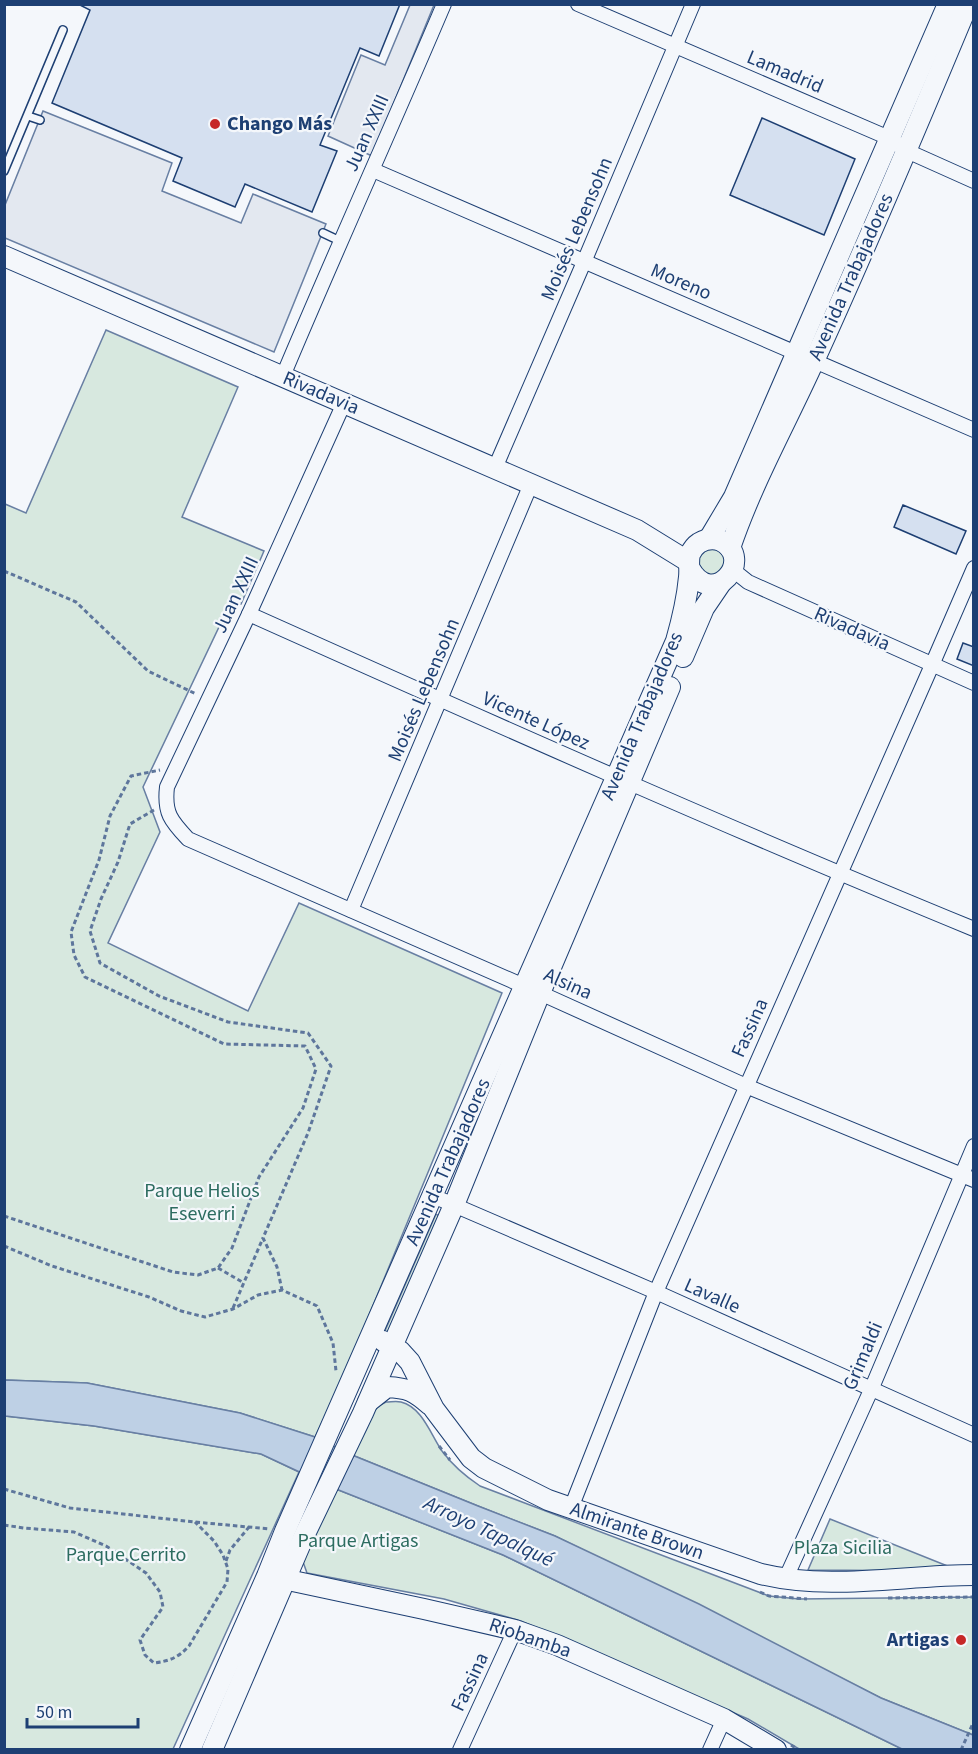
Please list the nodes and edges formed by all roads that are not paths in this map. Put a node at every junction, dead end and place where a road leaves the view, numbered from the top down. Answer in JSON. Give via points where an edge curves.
{"nodes":[{"id":1,"x":444,"y":4,"type":"edge"},
{"id":2,"x":578,"y":4,"type":"edge"},
{"id":3,"x":693,"y":4,"type":"edge"},
{"id":4,"x":948,"y":4,"type":"edge"},
{"id":5,"x":968,"y":4,"type":"edge"},
{"id":6,"x":63,"y":30,"type":"dead end"},
{"id":7,"x":675,"y":47,"type":"junction"},
{"id":8,"x":27,"y":116,"type":"junction"},
{"id":9,"x":40,"y":120,"type":"dead end"},
{"id":10,"x":889,"y":138,"type":"junction"},
{"id":11,"x":907,"y":151,"type":"junction"},
{"id":12,"x":373,"y":170,"type":"junction"},
{"id":13,"x":4,"y":171,"type":"edge"},
{"id":14,"x":974,"y":181,"type":"edge"},
{"id":15,"x":323,"y":233,"type":"dead end"},
{"id":16,"x":340,"y":241,"type":"junction"},
{"id":17,"x":4,"y":256,"type":"edge"},
{"id":18,"x":584,"y":262,"type":"junction"},
{"id":19,"x":805,"y":357,"type":"junction"},
{"id":20,"x":283,"y":376,"type":"junction"},
{"id":21,"x":344,"y":403,"type":"junction"},
{"id":22,"x":974,"y":430,"type":"edge"},
{"id":23,"x":495,"y":468,"type":"junction"},
{"id":24,"x":531,"y":484,"type":"junction"},
{"id":25,"x":637,"y":530,"type":"junction"},
{"id":26,"x":705,"y":540,"type":"junction"},
{"id":27,"x":730,"y":548,"type":"junction"},
{"id":28,"x":690,"y":566,"type":"junction"},
{"id":29,"x":974,"y":568,"type":"edge"},
{"id":30,"x":727,"y":576,"type":"junction"},
{"id":31,"x":249,"y":614,"type":"junction"},
{"id":32,"x":932,"y":665,"type":"junction"},
{"id":33,"x":974,"y":682,"type":"edge"},
{"id":34,"x":441,"y":700,"type":"junction"},
{"id":35,"x":623,"y":781,"type":"junction"},
{"id":36,"x":165,"y":803,"type":"joint"},
{"id":37,"x":840,"y":874,"type":"junction"},
{"id":38,"x":351,"y":910,"type":"junction"},
{"id":39,"x":974,"y":929,"type":"edge"},
{"id":40,"x":532,"y":989,"type":"junction"},
{"id":41,"x":746,"y":1086,"type":"junction"},
{"id":42,"x":974,"y":1146,"type":"edge"},
{"id":43,"x":967,"y":1178,"type":"edge"},
{"id":44,"x":433,"y":1196,"type":"junction"},
{"id":45,"x":454,"y":1205,"type":"junction"},
{"id":46,"x":656,"y":1292,"type":"junction"},
{"id":47,"x":372,"y":1334,"type":"junction"},
{"id":48,"x":392,"y":1347,"type":"junction"},
{"id":49,"x":871,"y":1390,"type":"junction"},
{"id":50,"x":366,"y":1408,"type":"junction"},
{"id":51,"x":434,"y":1409,"type":"junction"},
{"id":52,"x":974,"y":1435,"type":"edge"},
{"id":53,"x":571,"y":1508,"type":"junction"},
{"id":54,"x":287,"y":1532,"type":"junction"},
{"id":55,"x":974,"y":1575,"type":"edge"},
{"id":56,"x":276,"y":1578,"type":"junction"},
{"id":57,"x":785,"y":1580,"type":"junction"},
{"id":58,"x":515,"y":1630,"type":"junction"},
{"id":59,"x":724,"y":1719,"type":"junction"},
{"id":60,"x":190,"y":1749,"type":"edge"},
{"id":61,"x":212,"y":1749,"type":"edge"},
{"id":62,"x":460,"y":1749,"type":"edge"},
{"id":63,"x":710,"y":1749,"type":"edge"},
{"id":64,"x":776,"y":1749,"type":"edge"}],
"edges":[{"from":1,"to":12,"type":"street","name":"Juan XXIII"},
{"from":2,"to":7,"type":"street","name":"Lamadrid"},
{"from":3,"to":7,"type":"street","name":"Moisés Lebensohn"},
{"from":4,"to":10,"type":"main road","name":"Avenida Trabajadores"},
{"from":5,"to":11,"type":"main road","name":"Avenida Trabajadores"},
{"from":6,"to":8,"type":"lane"},
{"from":7,"to":10,"type":"street","name":"Lamadrid"},
{"from":7,"to":18,"type":"street","name":"Moisés Lebensohn"},
{"from":8,"to":9,"type":"lane"},
{"from":8,"to":13,"type":"lane"},
{"from":10,"to":11,"type":"street","name":"Lamadrid"},
{"from":10,"to":19,"type":"main road","name":"Avenida Trabajadores"},
{"from":11,"to":14,"type":"street","name":"Lamadrid"},
{"from":11,"to":19,"type":"main road","name":"Avenida Trabajadores"},
{"from":12,"to":16,"type":"street","name":"Juan XXIII"},
{"from":12,"to":18,"type":"street","name":"Moreno"},
{"from":15,"to":16,"type":"lane"},
{"from":16,"to":20,"type":"street","name":"Juan XXIII"},
{"from":17,"to":20,"type":"main road","name":"Rivadavia"},
{"from":18,"to":19,"type":"street","name":"Moreno"},
{"from":18,"to":23,"type":"street","name":"Moisés Lebensohn"},
{"from":19,"to":22,"type":"street","name":"Moreno"},
{"from":19,"to":26,"type":"main road","name":"Avenida Trabajadores","via":[[735,496]]},
{"from":19,"to":27,"type":"main road","name":"Avenida Trabajadores"},
{"from":20,"to":21,"type":"main road","name":"Rivadavia"},
{"from":21,"to":23,"type":"main road","name":"Rivadavia"},
{"from":21,"to":31,"type":"street","name":"Juan XXIII"},
{"from":23,"to":24,"type":"main road","name":"Rivadavia"},
{"from":24,"to":25,"type":"main road","name":"Rivadavia"},
{"from":24,"to":34,"type":"street","name":"Moisés Lebensohn"},
{"from":25,"to":26,"type":"main road","name":"Rivadavia","via":[[673,539]]},
{"from":25,"to":28,"type":"main road","name":"Rivadavia"},
{"from":26,"to":27,"type":"main road","via":[[717,540]]},
{"from":26,"to":28,"type":"main road","via":[[694,547]]},
{"from":27,"to":30,"type":"main road","via":[[735,562]]},
{"from":28,"to":30,"type":"main road","via":[[706,584],[714,585]]},
{"from":28,"to":35,"type":"main road","name":"Avenida Trabajadores","via":[[685,610],[676,641]]},
{"from":29,"to":32,"type":"street","name":"Fassina"},
{"from":30,"to":32,"type":"street","name":"Rivadavia"},
{"from":30,"to":35,"type":"main road","name":"Avenida Trabajadores","via":[[704,608]]},
{"from":31,"to":34,"type":"street","name":"Vicente López"},
{"from":31,"to":36,"type":"street","name":"Juan XXIII","via":[[167,787]]},
{"from":32,"to":33,"type":"street","name":"Rivadavia"},
{"from":32,"to":37,"type":"street","name":"Fassina"},
{"from":34,"to":35,"type":"street","name":"Vicente López"},
{"from":34,"to":38,"type":"street","name":"Moisés Lebensohn"},
{"from":35,"to":37,"type":"street","name":"Vicente López"},
{"from":35,"to":40,"type":"main road","name":"Avenida Trabajadores"},
{"from":36,"to":38,"type":"street","name":"Alsina","via":[[173,823],[188,839]]},
{"from":37,"to":39,"type":"street","name":"Vicente López"},
{"from":37,"to":41,"type":"street","name":"Fassina"},
{"from":38,"to":40,"type":"street","name":"Alsina"},
{"from":40,"to":41,"type":"street","name":"Alsina"},
{"from":40,"to":44,"type":"main road","name":"Avenida Trabajadores"},
{"from":40,"to":45,"type":"main road","name":"Avenida Trabajadores"},
{"from":41,"to":43,"type":"street","name":"Alsina"},
{"from":41,"to":46,"type":"street","name":"Fassina"},
{"from":42,"to":43,"type":"street","name":"Grimaldi"},
{"from":43,"to":49,"type":"street","name":"Grimaldi"},
{"from":44,"to":45,"type":"street","name":"Lavalle"},
{"from":44,"to":47,"type":"main road","name":"Avenida Trabajadores"},
{"from":45,"to":46,"type":"street","name":"Lavalle"},
{"from":45,"to":48,"type":"main road","name":"Avenida Trabajadores"},
{"from":46,"to":49,"type":"street","name":"Lavalle"},
{"from":46,"to":53,"type":"street","name":"Fassina"},
{"from":47,"to":48,"type":"main road","name":"Almirante Brown"},
{"from":47,"to":54,"type":"main road","name":"Avenida Trabajadores"},
{"from":48,"to":50,"type":"main road","name":"Avenida Trabajadores"},
{"from":48,"to":51,"type":"main road","name":"Almirante Brown","via":[[410,1362]]},
{"from":49,"to":52,"type":"street","name":"Lavalle"},
{"from":49,"to":57,"type":"street","name":"Grimaldi"},
{"from":50,"to":51,"type":"main road","via":[[387,1387],[416,1392]]},
{"from":50,"to":54,"type":"main road","name":"Avenida Trabajadores"},
{"from":51,"to":53,"type":"main road","name":"Almirante Brown","via":[[471,1458],[484,1468]]},
{"from":53,"to":57,"type":"main road","name":"Almirante Brown"},
{"from":54,"to":56,"type":"main road","name":"Avenida Trabajadores"},
{"from":55,"to":57,"type":"main road","name":"Almirante Brown"},
{"from":56,"to":58,"type":"main road","name":"Riobamba"},
{"from":56,"to":60,"type":"main road","name":"Avenida Trabajadores"},
{"from":56,"to":61,"type":"main road","name":"Avenida Trabajadores"},
{"from":58,"to":59,"type":"main road","name":"Riobamba"},
{"from":58,"to":62,"type":"street","name":"Fassina"},
{"from":59,"to":63,"type":"street"},
{"from":59,"to":64,"type":"main road","name":"Riobamba"}]}
